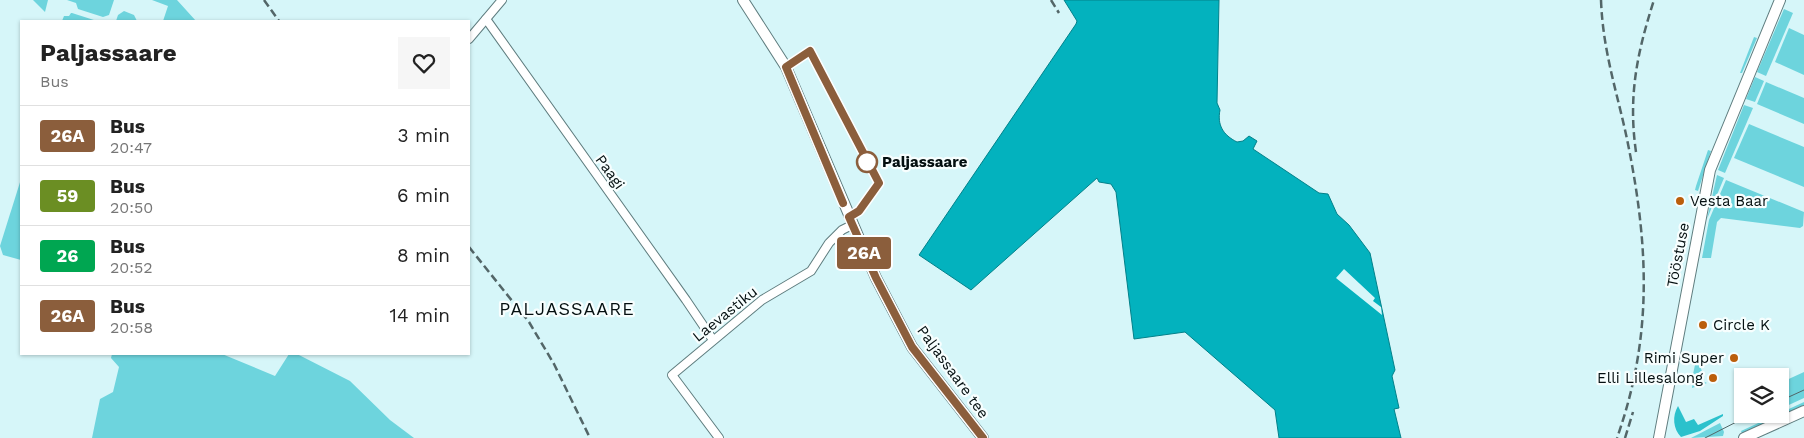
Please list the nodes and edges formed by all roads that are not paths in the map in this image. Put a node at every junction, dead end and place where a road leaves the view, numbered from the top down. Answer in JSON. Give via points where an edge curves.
{"nodes":[{"id":1,"x":502,"y":0,"type":"edge"},
{"id":2,"x":742,"y":0,"type":"edge"},
{"id":3,"x":1780,"y":0,"type":"edge"},
{"id":4,"x":486,"y":19,"type":"junction"},
{"id":5,"x":470,"y":38,"type":"edge"},
{"id":6,"x":852,"y":226,"type":"junction"},
{"id":7,"x":713,"y":340,"type":"junction"},
{"id":8,"x":1804,"y":411,"type":"edge"},
{"id":9,"x":719,"y":438,"type":"edge"},
{"id":10,"x":983,"y":438,"type":"edge"},
{"id":11,"x":1659,"y":438,"type":"edge"},
{"id":12,"x":1744,"y":438,"type":"edge"}],
"edges":[{"from":1,"to":4,"type":"street"},
{"from":2,"to":6,"type":"street","name":"Paljassaare tee","via":[[786,67]]},
{"from":3,"to":11,"type":"street","name":"Tööstuse","via":[[1710,170]]},
{"from":4,"to":5,"type":"street"},
{"from":4,"to":7,"type":"street","name":"Paagi"},
{"from":6,"to":7,"type":"street","name":"Laevastiku","via":[[842,230],[829,243],[811,271],[762,300]]},
{"from":6,"to":10,"type":"street","name":"Paljassaare tee","via":[[912,347]]},
{"from":7,"to":9,"type":"street","name":"Laevastiku","via":[[672,375]]},
{"from":8,"to":12,"type":"street"}]}
